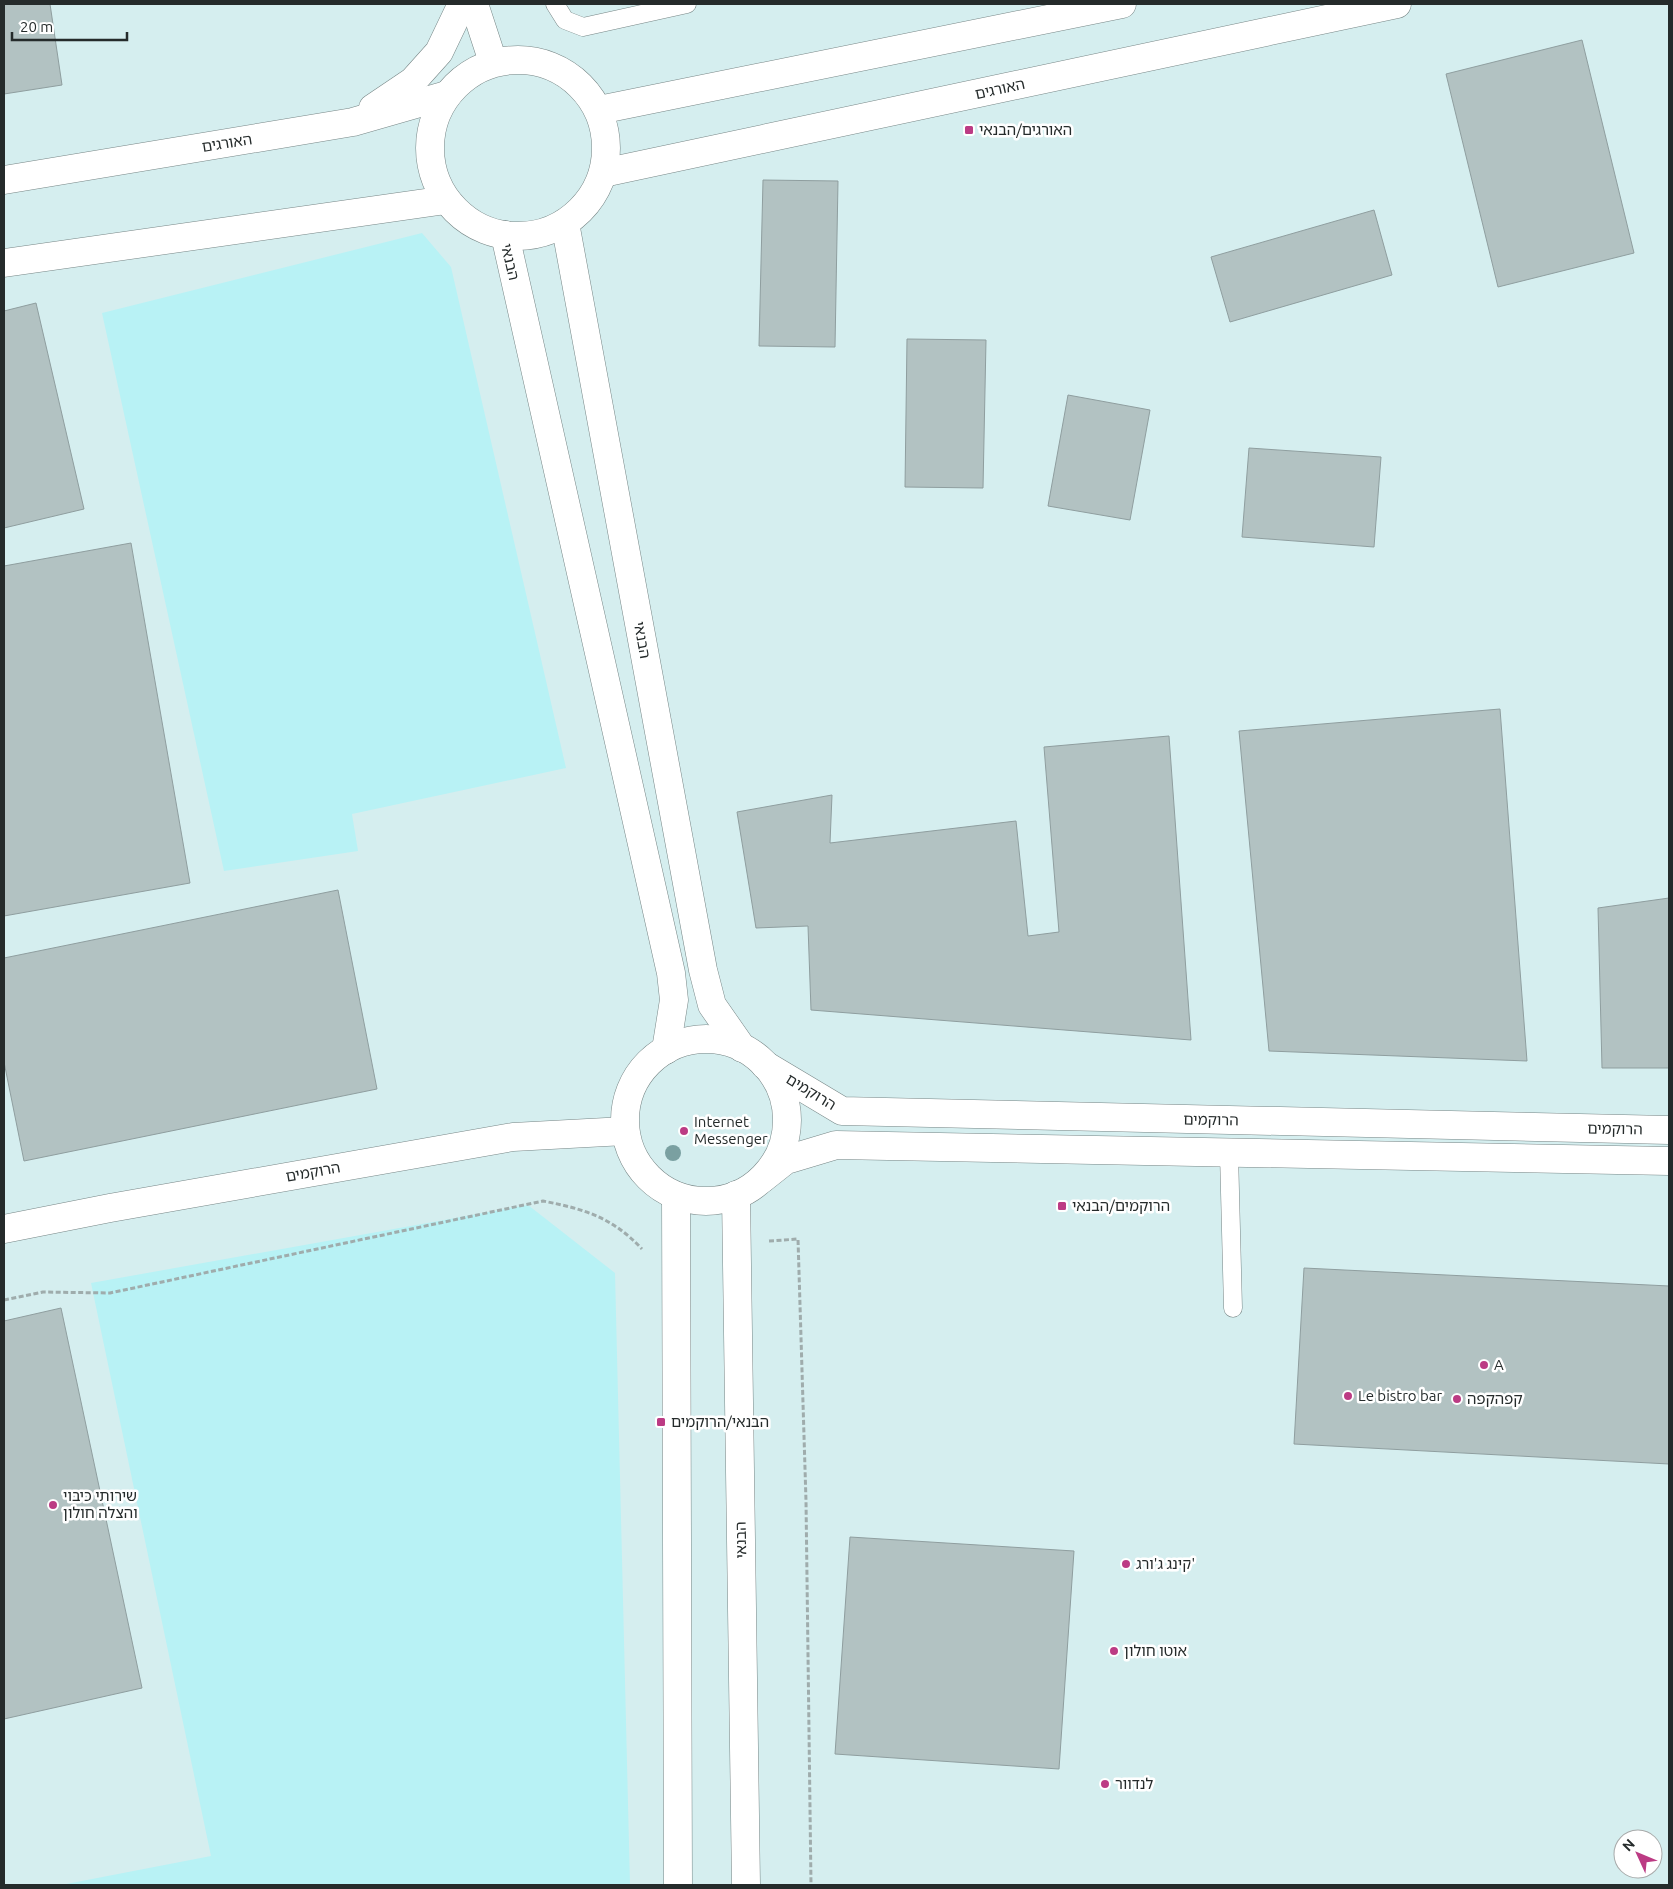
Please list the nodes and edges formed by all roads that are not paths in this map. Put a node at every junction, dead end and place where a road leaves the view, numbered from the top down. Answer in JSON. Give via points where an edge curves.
{"nodes":[{"id":1,"x":462,"y":4,"type":"edge"},
{"id":2,"x":474,"y":4,"type":"edge"},
{"id":3,"x":554,"y":4,"type":"edge"},
{"id":4,"x":687,"y":4,"type":"edge"},
{"id":5,"x":1122,"y":4,"type":"edge"},
{"id":6,"x":1396,"y":4,"type":"edge"},
{"id":7,"x":493,"y":62,"type":"junction"},
{"id":8,"x":447,"y":95,"type":"junction"},
{"id":9,"x":599,"y":110,"type":"junction"},
{"id":10,"x":353,"y":122,"type":"junction"},
{"id":11,"x":603,"y":173,"type":"junction"},
{"id":12,"x":4,"y":180,"type":"edge"},
{"id":13,"x":446,"y":200,"type":"junction"},
{"id":14,"x":566,"y":223,"type":"junction"},
{"id":15,"x":505,"y":235,"type":"junction"},
{"id":16,"x":4,"y":263,"type":"edge"},
{"id":17,"x":742,"y":1048,"type":"junction"},
{"id":18,"x":666,"y":1050,"type":"junction"},
{"id":19,"x":765,"y":1065,"type":"junction"},
{"id":20,"x":1669,"y":1130,"type":"edge"},
{"id":21,"x":625,"y":1131,"type":"junction"},
{"id":22,"x":1229,"y":1152,"type":"junction"},
{"id":23,"x":1669,"y":1161,"type":"edge"},
{"id":24,"x":762,"y":1179,"type":"junction"},
{"id":25,"x":736,"y":1195,"type":"junction"},
{"id":26,"x":676,"y":1196,"type":"junction"},
{"id":27,"x":4,"y":1229,"type":"edge"},
{"id":28,"x":1233,"y":1308,"type":"dead end"},
{"id":29,"x":678,"y":1885,"type":"edge"},
{"id":30,"x":746,"y":1885,"type":"edge"}],
"edges":[{"from":1,"to":10,"type":"street","via":[[439,52],[413,80]]},
{"from":2,"to":7,"type":"street"},
{"from":3,"to":4,"type":"lane","via":[[565,20],[583,27]]},
{"from":5,"to":9,"type":"street"},
{"from":6,"to":11,"type":"street","name":"האורגים"},
{"from":7,"to":8,"type":"street","via":[[468,75]]},
{"from":7,"to":9,"type":"street","via":[[525,59],[555,67],[581,84]]},
{"from":8,"to":10,"type":"street","name":"האורגים"},
{"from":8,"to":13,"type":"street","via":[[434,120],[429,147],[433,175]]},
{"from":9,"to":11,"type":"street","via":[[607,142]]},
{"from":10,"to":12,"type":"street","name":"האורגים"},
{"from":11,"to":14,"type":"street","via":[[589,202]]},
{"from":13,"to":15,"type":"street","via":[[462,217],[482,229]]},
{"from":13,"to":16,"type":"street"},
{"from":14,"to":15,"type":"street","via":[[536,235]]},
{"from":14,"to":17,"type":"street","name":"הבנאי","via":[[703,970],[712,1005]]},
{"from":15,"to":18,"type":"street","name":"הבנאי","via":[[671,973],[674,1000]]},
{"from":17,"to":18,"type":"street","via":[[717,1040],[690,1040]]},
{"from":17,"to":19,"type":"street"},
{"from":18,"to":21,"type":"street","via":[[653,1059],[633,1084],[625,1115]]},
{"from":19,"to":20,"type":"street","name":"הרוקמים","via":[[842,1111]]},
{"from":19,"to":24,"type":"street","via":[[780,1085],[786,1110],[786,1135],[777,1159]]},
{"from":21,"to":26,"type":"street","via":[[631,1152],[642,1171]]},
{"from":21,"to":27,"type":"street","name":"הרוקמים","via":[[513,1137]]},
{"from":22,"to":23,"type":"street","name":"הרוקמים"},
{"from":22,"to":24,"type":"street","name":"הרוקמים","via":[[836,1145],[786,1160]]},
{"from":22,"to":28,"type":"lane"},
{"from":24,"to":25,"type":"street"},
{"from":25,"to":26,"type":"street","via":[[707,1201]]},
{"from":25,"to":30,"type":"street","name":"הבנאי"},
{"from":26,"to":29,"type":"street"}]}
